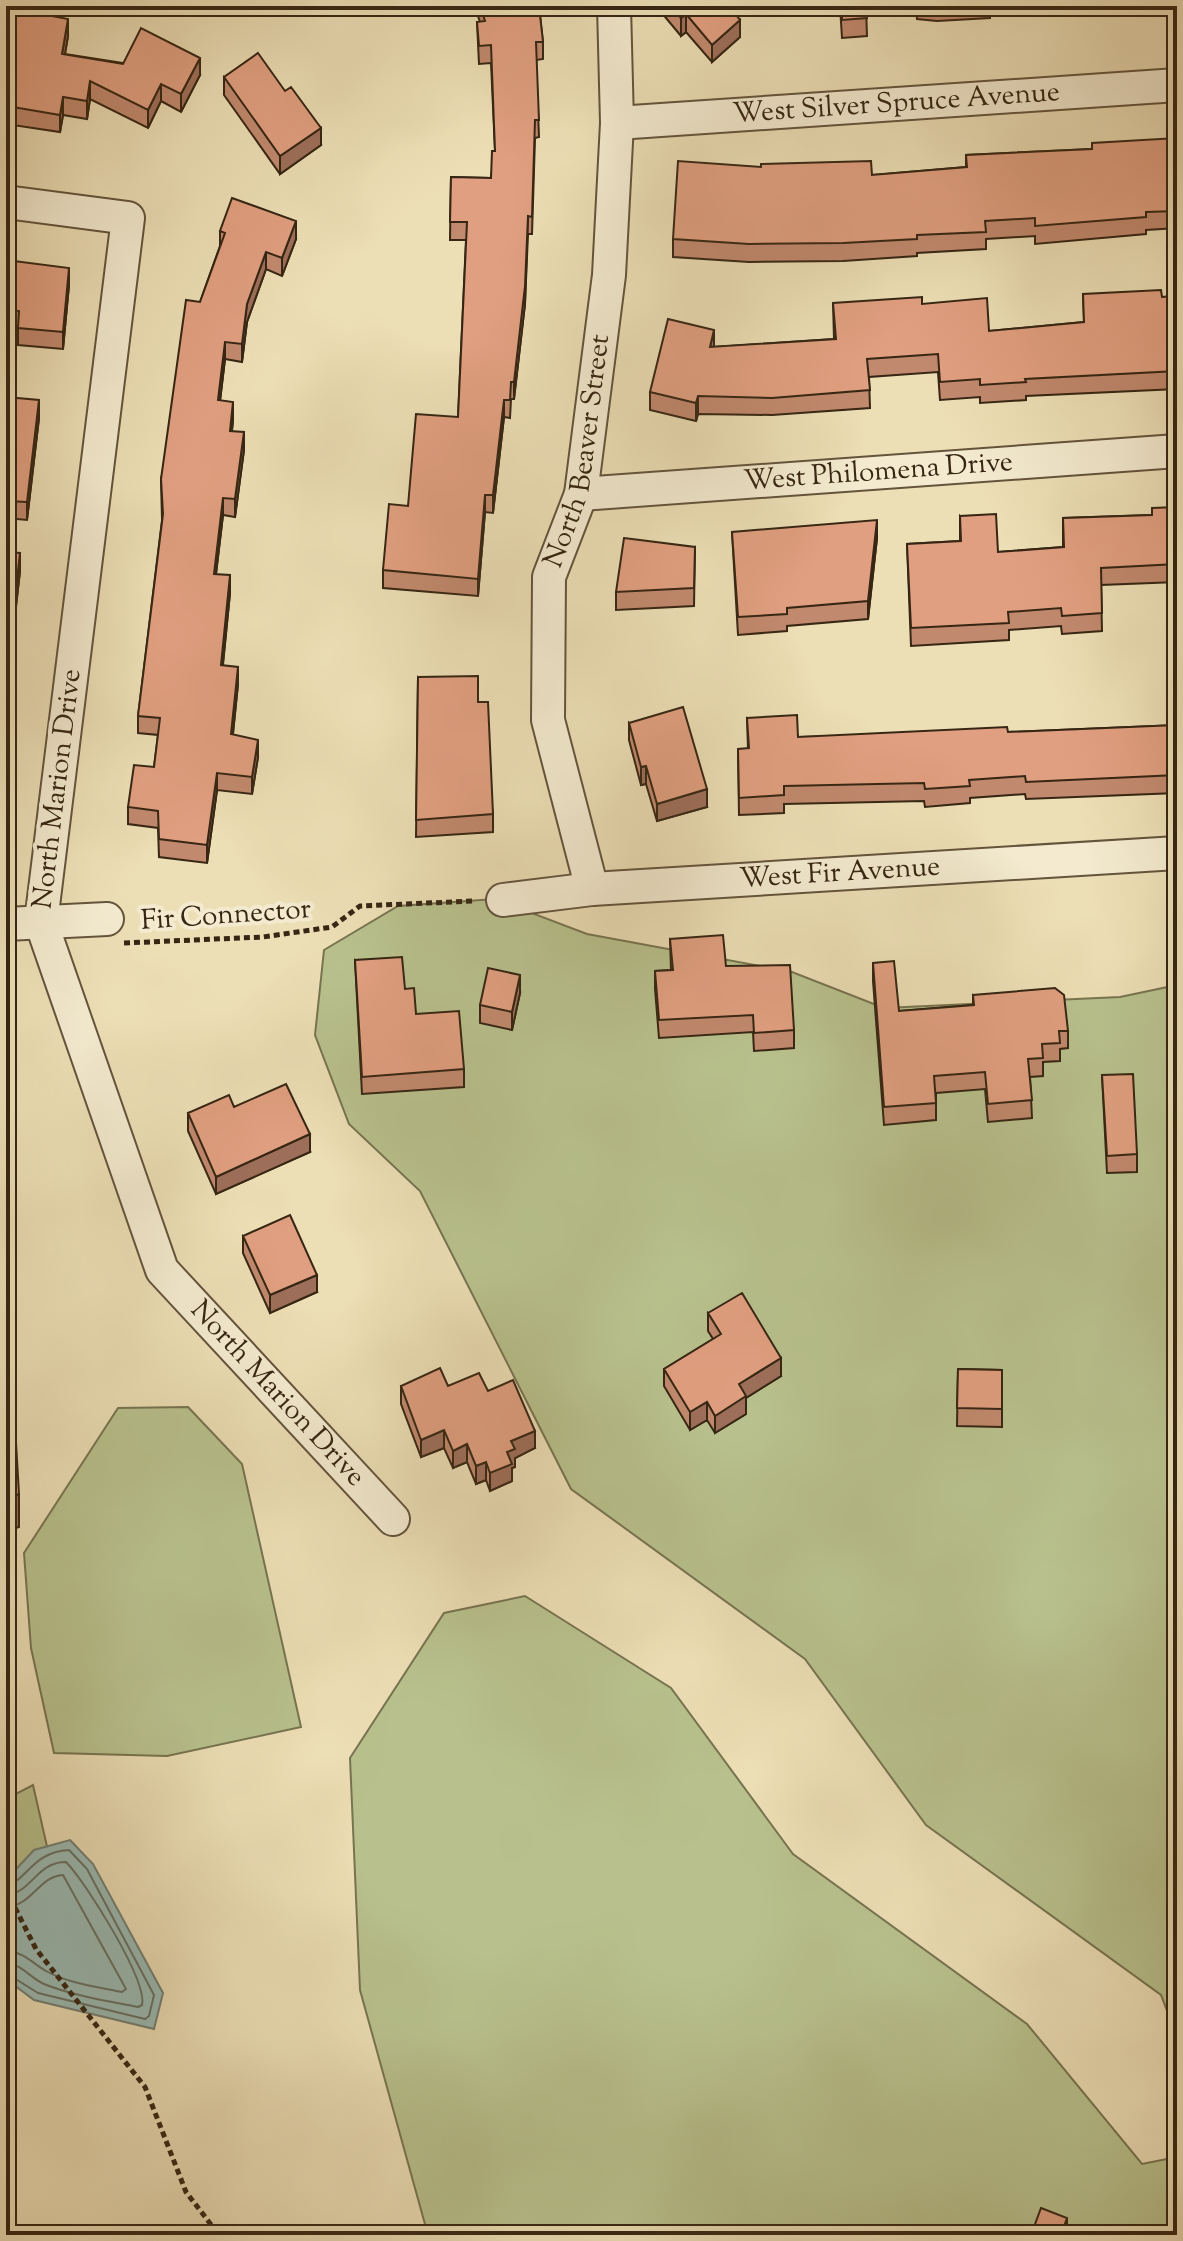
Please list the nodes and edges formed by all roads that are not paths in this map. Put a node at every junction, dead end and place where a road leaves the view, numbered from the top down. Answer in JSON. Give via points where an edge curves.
{"nodes":[{"id":1,"x":614,"y":6,"type":"edge"},
{"id":2,"x":1177,"y":85,"type":"edge"},
{"id":3,"x":617,"y":123,"type":"junction"},
{"id":4,"x":6,"y":202,"type":"edge"},
{"id":5,"x":1177,"y":451,"type":"edge"},
{"id":6,"x":581,"y":494,"type":"junction"},
{"id":7,"x":1177,"y":853,"type":"edge"},
{"id":8,"x":592,"y":889,"type":"junction"},
{"id":9,"x":503,"y":900,"type":"road end"},
{"id":10,"x":107,"y":919,"type":"road end"},
{"id":11,"x":41,"y":922,"type":"junction"},
{"id":12,"x":6,"y":924,"type":"edge"},
{"id":13,"x":393,"y":1519,"type":"dead end"}],
"edges":[{"from":1,"to":3,"type":"street","name":"North Beaver Street"},
{"from":2,"to":3,"type":"street","name":"West Silver Spruce Avenue"},
{"from":3,"to":6,"type":"street","name":"North Beaver Street","via":[[609,275]]},
{"from":4,"to":11,"type":"street","name":"North Marion Drive","via":[[128,218]]},
{"from":5,"to":6,"type":"street","name":"West Philomena Drive"},
{"from":6,"to":8,"type":"street","name":"North Beaver Street","via":[[549,577],[548,720]]},
{"from":7,"to":8,"type":"street","name":"West Fir Avenue"},
{"from":8,"to":9,"type":"street","name":"West Fir Avenue"},
{"from":10,"to":11,"type":"street"},
{"from":11,"to":12,"type":"street"},
{"from":11,"to":13,"type":"street","name":"North Marion Drive","via":[[162,1270]]}]}
